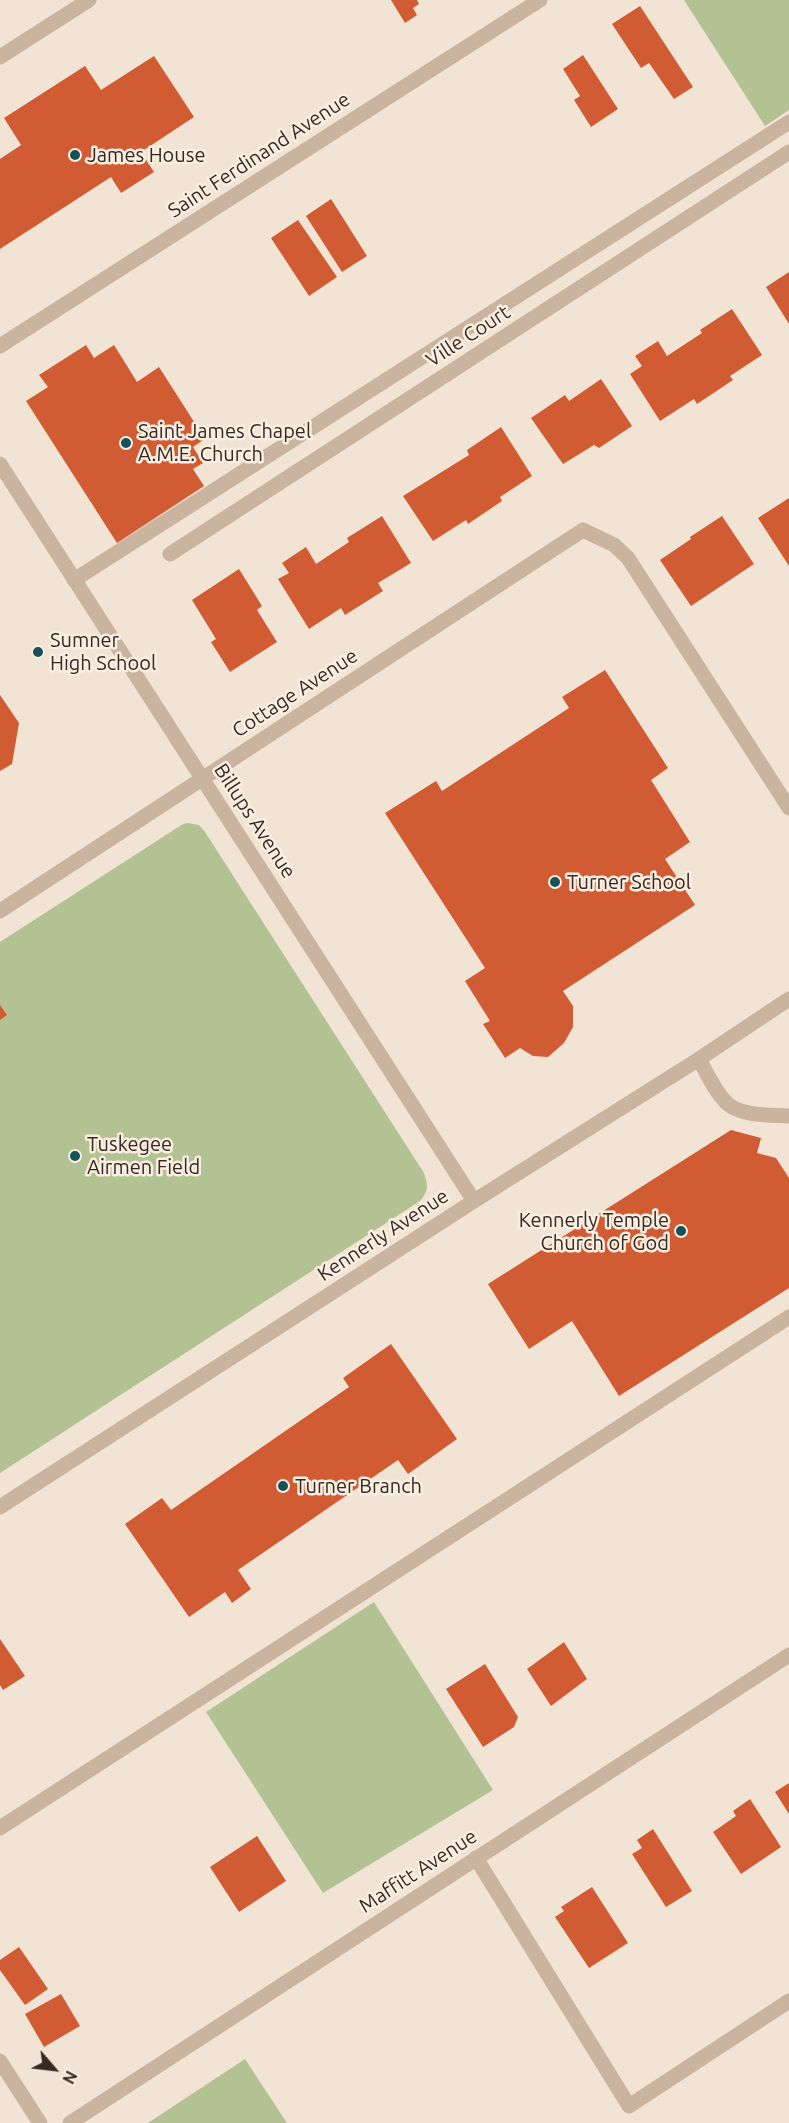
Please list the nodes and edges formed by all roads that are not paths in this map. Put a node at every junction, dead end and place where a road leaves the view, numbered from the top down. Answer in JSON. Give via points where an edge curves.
{"nodes":[{"id":1,"x":89,"y":0,"type":"edge"},
{"id":2,"x":540,"y":0,"type":"edge"},
{"id":3,"x":0,"y":57,"type":"edge"},
{"id":4,"x":789,"y":122,"type":"edge"},
{"id":5,"x":789,"y":153,"type":"edge"},
{"id":6,"x":0,"y":346,"type":"edge"},
{"id":7,"x":0,"y":464,"type":"edge"},
{"id":8,"x":170,"y":554,"type":"dead end"},
{"id":9,"x":74,"y":580,"type":"junction"},
{"id":10,"x":203,"y":778,"type":"junction"},
{"id":11,"x":789,"y":808,"type":"edge"},
{"id":12,"x":0,"y":911,"type":"edge"},
{"id":13,"x":789,"y":999,"type":"edge"},
{"id":14,"x":699,"y":1059,"type":"junction"},
{"id":15,"x":789,"y":1116,"type":"edge"},
{"id":16,"x":474,"y":1200,"type":"junction"},
{"id":17,"x":789,"y":1317,"type":"edge"},
{"id":18,"x":0,"y":1507,"type":"edge"},
{"id":19,"x":789,"y":1655,"type":"edge"},
{"id":20,"x":0,"y":1828,"type":"edge"},
{"id":21,"x":476,"y":1858,"type":"junction"},
{"id":22,"x":789,"y":2001,"type":"edge"},
{"id":23,"x":0,"y":2061,"type":"edge"},
{"id":24,"x":40,"y":2123,"type":"edge"},
{"id":25,"x":70,"y":2123,"type":"edge"}],
"edges":[{"from":1,"to":3,"type":"street"},
{"from":2,"to":6,"type":"street","name":"Saint Ferdinand Avenue"},
{"from":4,"to":9,"type":"street"},
{"from":5,"to":8,"type":"street","name":"Ville Court"},
{"from":7,"to":9,"type":"street","name":"Billups Avenue"},
{"from":9,"to":10,"type":"street","name":"Billups Avenue"},
{"from":10,"to":11,"type":"street","name":"Cottage Avenue","via":[[583,530],[614,545],[628,558]]},
{"from":10,"to":12,"type":"street","name":"Cottage Avenue"},
{"from":10,"to":16,"type":"street","name":"Billups Avenue"},
{"from":13,"to":14,"type":"street","name":"Kennerly Avenue"},
{"from":14,"to":15,"type":"street","via":[[731,1106],[758,1114]]},
{"from":14,"to":16,"type":"street","name":"Kennerly Avenue"},
{"from":16,"to":18,"type":"street","name":"Kennerly Avenue"},
{"from":17,"to":20,"type":"street"},
{"from":19,"to":21,"type":"street","name":"Maffitt Avenue"},
{"from":21,"to":22,"type":"street","via":[[629,2106]]},
{"from":21,"to":25,"type":"street","name":"Maffitt Avenue"},
{"from":23,"to":24,"type":"street"}]}
